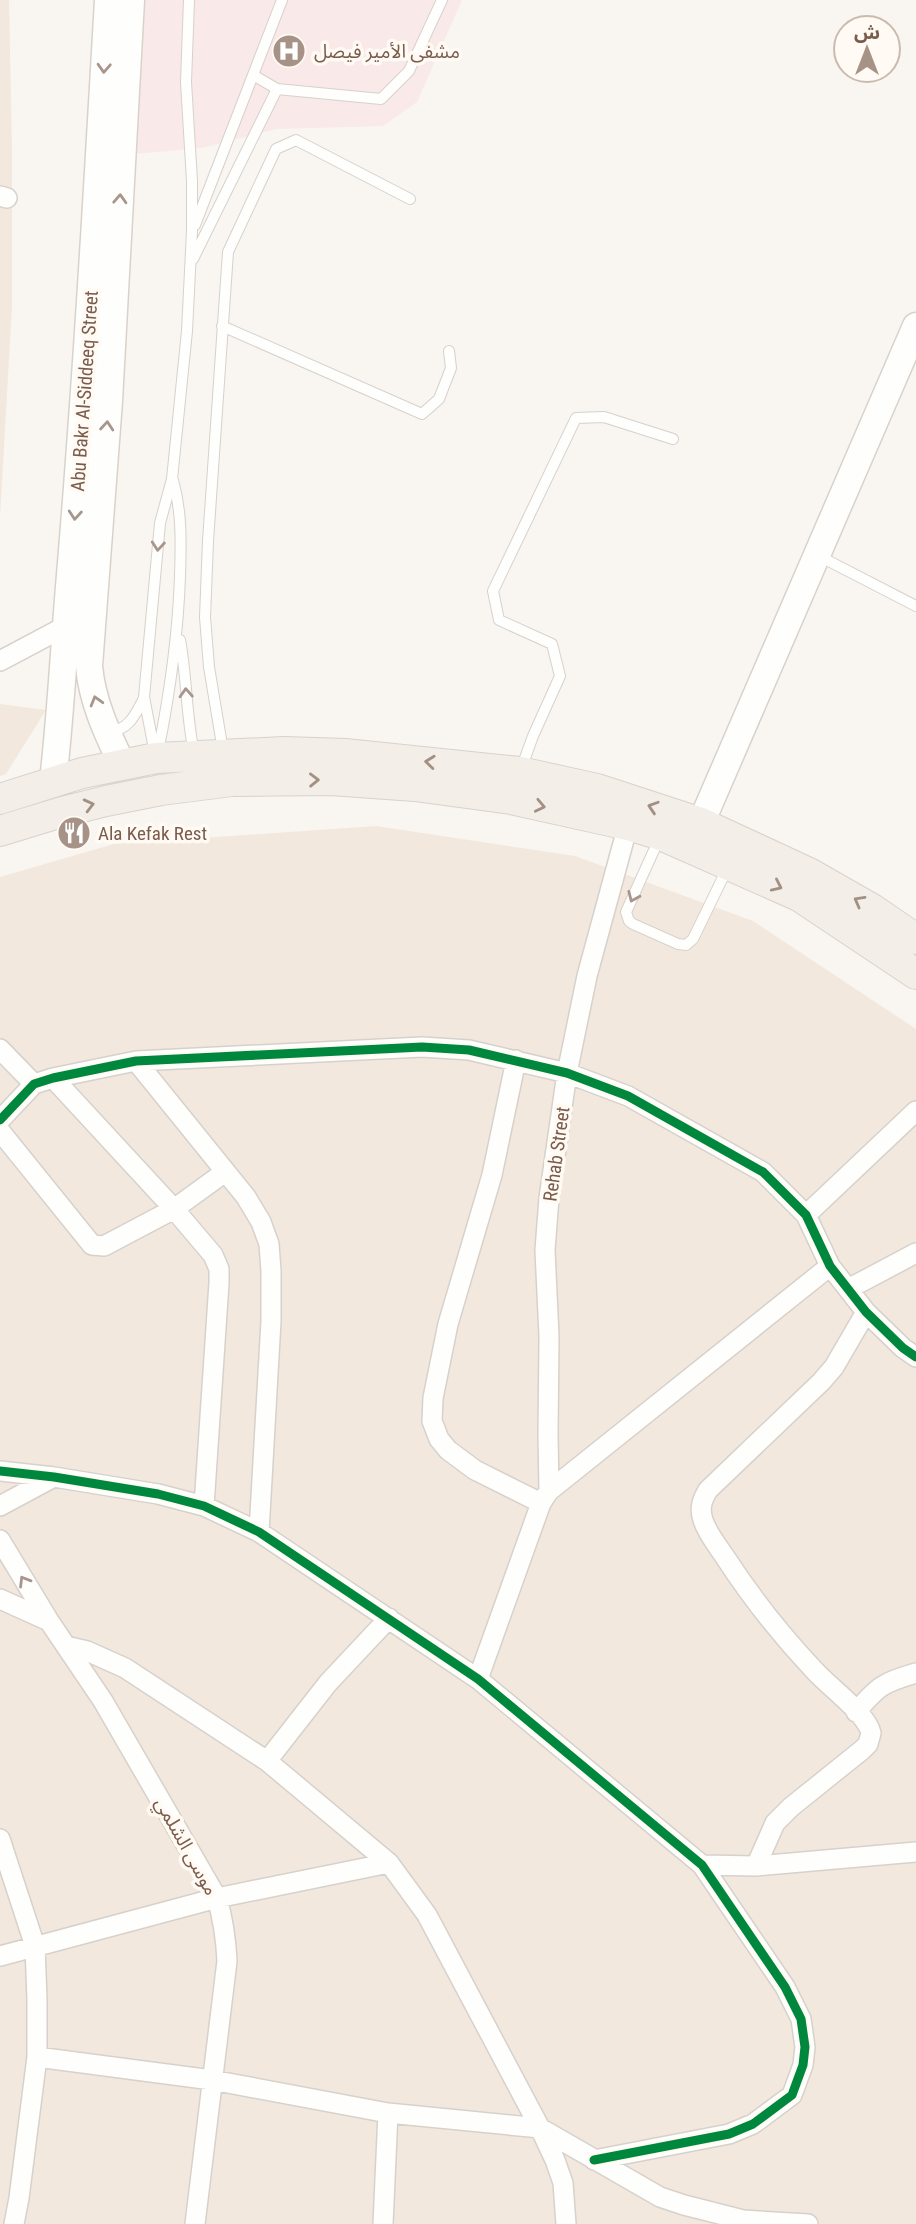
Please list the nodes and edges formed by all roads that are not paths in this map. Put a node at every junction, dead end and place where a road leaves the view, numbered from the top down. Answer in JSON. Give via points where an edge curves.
{"nodes":[{"id":1,"x":108,"y":0,"type":"edge"},
{"id":2,"x":131,"y":0,"type":"edge"},
{"id":3,"x":189,"y":0,"type":"edge"},
{"id":4,"x":282,"y":0,"type":"edge"},
{"id":5,"x":442,"y":0,"type":"edge"},
{"id":6,"x":253,"y":75,"type":"junction"},
{"id":7,"x":277,"y":89,"type":"junction"},
{"id":8,"x":410,"y":199,"type":"dead end"},
{"id":9,"x":192,"y":231,"type":"junction"},
{"id":10,"x":191,"y":263,"type":"junction"},
{"id":11,"x":222,"y":326,"type":"junction"},
{"id":12,"x":916,"y":326,"type":"edge"},
{"id":13,"x":449,"y":351,"type":"dead end"},
{"id":14,"x":673,"y":439,"type":"dead end"},
{"id":15,"x":173,"y":479,"type":"junction"},
{"id":16,"x":817,"y":555,"type":"junction"},
{"id":17,"x":916,"y":607,"type":"edge"},
{"id":18,"x":66,"y":626,"type":"junction"},
{"id":19,"x":178,"y":629,"type":"junction"},
{"id":20,"x":0,"y":662,"type":"edge"},
{"id":21,"x":144,"y":697,"type":"junction"},
{"id":22,"x":107,"y":730,"type":"junction"},
{"id":23,"x":209,"y":756,"type":"junction"},
{"id":24,"x":156,"y":758,"type":"junction"},
{"id":25,"x":122,"y":764,"type":"junction"},
{"id":26,"x":520,"y":772,"type":"junction"},
{"id":27,"x":53,"y":781,"type":"junction"},
{"id":28,"x":162,"y":790,"type":"junction"},
{"id":29,"x":0,"y":799,"type":"edge"},
{"id":30,"x":701,"y":823,"type":"junction"},
{"id":31,"x":628,"y":825,"type":"junction"},
{"id":32,"x":0,"y":831,"type":"edge"},
{"id":33,"x":661,"y":835,"type":"junction"},
{"id":34,"x":729,"y":864,"type":"junction"},
{"id":35,"x":916,"y":939,"type":"edge"},
{"id":36,"x":916,"y":974,"type":"edge"},
{"id":37,"x":0,"y":1049,"type":"edge"},
{"id":38,"x":516,"y":1060,"type":"junction"},
{"id":39,"x":136,"y":1062,"type":"junction"},
{"id":40,"x":567,"y":1073,"type":"junction"},
{"id":41,"x":44,"y":1081,"type":"junction"},
{"id":42,"x":916,"y":1111,"type":"edge"},
{"id":43,"x":0,"y":1120,"type":"edge"},
{"id":44,"x":0,"y":1131,"type":"edge"},
{"id":45,"x":225,"y":1172,"type":"junction"},
{"id":46,"x":174,"y":1209,"type":"junction"},
{"id":47,"x":806,"y":1215,"type":"junction"},
{"id":48,"x":916,"y":1253,"type":"edge"},
{"id":49,"x":830,"y":1266,"type":"junction"},
{"id":50,"x":848,"y":1289,"type":"junction"},
{"id":51,"x":866,"y":1312,"type":"junction"},
{"id":52,"x":916,"y":1357,"type":"edge"},
{"id":53,"x":0,"y":1471,"type":"edge"},
{"id":54,"x":54,"y":1477,"type":"junction"},
{"id":55,"x":545,"y":1497,"type":"junction"},
{"id":56,"x":0,"y":1506,"type":"edge"},
{"id":57,"x":204,"y":1506,"type":"junction"},
{"id":58,"x":259,"y":1532,"type":"junction"},
{"id":59,"x":0,"y":1540,"type":"edge"},
{"id":60,"x":0,"y":1599,"type":"edge"},
{"id":61,"x":389,"y":1618,"type":"junction"},
{"id":62,"x":49,"y":1621,"type":"junction"},
{"id":63,"x":66,"y":1646,"type":"junction"},
{"id":64,"x":916,"y":1673,"type":"edge"},
{"id":65,"x":478,"y":1679,"type":"junction"},
{"id":66,"x":856,"y":1712,"type":"junction"},
{"id":67,"x":267,"y":1761,"type":"junction"},
{"id":68,"x":0,"y":1839,"type":"edge"},
{"id":69,"x":916,"y":1852,"type":"edge"},
{"id":70,"x":389,"y":1863,"type":"junction"},
{"id":71,"x":702,"y":1865,"type":"junction"},
{"id":72,"x":756,"y":1866,"type":"junction"},
{"id":73,"x":217,"y":1898,"type":"junction"},
{"id":74,"x":35,"y":1946,"type":"junction"},
{"id":75,"x":0,"y":1956,"type":"edge"},
{"id":76,"x":37,"y":2057,"type":"junction"},
{"id":77,"x":212,"y":2080,"type":"junction"},
{"id":78,"x":388,"y":2113,"type":"junction"},
{"id":79,"x":540,"y":2128,"type":"junction"},
{"id":80,"x":594,"y":2160,"type":"junction"},
{"id":81,"x":14,"y":2224,"type":"edge"},
{"id":82,"x":195,"y":2224,"type":"edge"},
{"id":83,"x":383,"y":2224,"type":"edge"},
{"id":84,"x":566,"y":2224,"type":"edge"},
{"id":85,"x":808,"y":2224,"type":"edge"}],
"edges":[{"from":1,"to":18,"type":"street","name":"Abu Bakr Al-Siddeeq Street","one_way":true},
{"from":22,"to":2,"type":"street","name":"Abu Bakr Al-Siddeeq Street","one_way":true,"via":[[89,666]]},
{"from":3,"to":9,"type":"lane","via":[[186,82]]},
{"from":4,"to":6,"type":"lane"},
{"from":5,"to":7,"type":"lane","via":[[409,71],[381,99]]},
{"from":6,"to":7,"type":"lane"},
{"from":6,"to":9,"type":"lane"},
{"from":7,"to":10,"type":"lane"},
{"from":8,"to":11,"type":"lane","via":[[296,140],[276,149],[228,252]]},
{"from":9,"to":10,"type":"lane"},
{"from":10,"to":15,"type":"lane"},
{"from":11,"to":13,"type":"lane","via":[[422,414],[439,399],[452,368]]},
{"from":11,"to":23,"type":"lane","via":[[205,617]]},
{"from":12,"to":16,"type":"street"},
{"from":14,"to":26,"type":"lane","via":[[604,417],[576,418],[493,591],[499,620],[552,644],[560,676]]},
{"from":15,"to":19,"type":"lane","via":[[181,524]]},
{"from":15,"to":21,"type":"lane","one_way":true,"via":[[160,523]]},
{"from":16,"to":17,"type":"lane"},
{"from":16,"to":30,"type":"street"},
{"from":18,"to":20,"type":"street"},
{"from":18,"to":27,"type":"street","name":"Abu Bakr Al-Siddeeq Street"},
{"from":23,"to":19,"type":"lane","one_way":true,"via":[[187,717]]},
{"from":19,"to":24,"type":"lane"},
{"from":21,"to":22,"type":"lane","via":[[127,726]]},
{"from":21,"to":24,"type":"lane"},
{"from":22,"to":25,"type":"street","name":"Abu Bakr Al-Siddeeq Street"},
{"from":23,"to":24,"type":"main road"},
{"from":26,"to":23,"type":"main road","one_way":true,"via":[[345,754],[284,751]]},
{"from":24,"to":25,"type":"main road"},
{"from":24,"to":28,"type":"main road"},
{"from":25,"to":27,"type":"main road"},
{"from":30,"to":26,"type":"main road","one_way":true,"via":[[597,789]]},
{"from":27,"to":29,"type":"main road"},
{"from":28,"to":31,"type":"main road","one_way":true,"via":[[232,781],[331,780],[415,786],[510,799]]},
{"from":32,"to":28,"type":"main road","one_way":true},
{"from":35,"to":30,"type":"main road","one_way":true,"via":[[809,873]]},
{"from":31,"to":33,"type":"main road"},
{"from":31,"to":40,"type":"street","name":"Rehab Street","via":[[587,976]]},
{"from":33,"to":34,"type":"main road"},
{"from":33,"to":34,"type":"lane","one_way":true,"via":[[627,917],[632,924],[678,944],[687,945],[693,939]]},
{"from":34,"to":36,"type":"main road","one_way":true,"via":[[799,896]]},
{"from":37,"to":41,"type":"street"},
{"from":38,"to":39,"type":"street","via":[[422,1047]]},
{"from":38,"to":40,"type":"street"},
{"from":38,"to":55,"type":"street","via":[[492,1175],[448,1324],[432,1421],[448,1450],[475,1470]]},
{"from":39,"to":41,"type":"street"},
{"from":39,"to":45,"type":"street"},
{"from":40,"to":47,"type":"street","via":[[628,1096],[742,1159],[763,1172]]},
{"from":40,"to":55,"type":"street","name":"Rehab Street","via":[[545,1250],[549,1336]]},
{"from":41,"to":43,"type":"street"},
{"from":41,"to":46,"type":"street"},
{"from":42,"to":47,"type":"street"},
{"from":44,"to":46,"type":"street","via":[[97,1247]]},
{"from":45,"to":46,"type":"street"},
{"from":45,"to":58,"type":"street","via":[[246,1197],[269,1244],[271,1321]]},
{"from":46,"to":57,"type":"street","via":[[213,1255],[219,1269]]},
{"from":47,"to":49,"type":"street"},
{"from":48,"to":50,"type":"street"},
{"from":49,"to":50,"type":"street"},
{"from":49,"to":55,"type":"street"},
{"from":50,"to":51,"type":"street"},
{"from":51,"to":52,"type":"street"},
{"from":51,"to":66,"type":"street","via":[[834,1367],[708,1490],[701,1513],[736,1574],[797,1651]]},
{"from":53,"to":54,"type":"street"},
{"from":54,"to":56,"type":"street"},
{"from":54,"to":57,"type":"street"},
{"from":55,"to":65,"type":"street"},
{"from":57,"to":58,"type":"street"},
{"from":58,"to":61,"type":"street"},
{"from":62,"to":59,"type":"street","name":"موسى الشلمي","one_way":true},
{"from":60,"to":62,"type":"street"},
{"from":61,"to":65,"type":"street"},
{"from":61,"to":67,"type":"street","via":[[328,1683]]},
{"from":62,"to":63,"type":"street","name":"موسى الشلمي"},
{"from":63,"to":67,"type":"street","via":[[125,1668]]},
{"from":63,"to":73,"type":"street","name":"موسى الشلمي","via":[[136,1755]]},
{"from":64,"to":66,"type":"street","via":[[882,1684]]},
{"from":65,"to":71,"type":"street"},
{"from":66,"to":72,"type":"street","via":[[870,1728],[868,1744],[790,1807],[775,1824]]},
{"from":67,"to":70,"type":"street"},
{"from":68,"to":74,"type":"street"},
{"from":69,"to":72,"type":"street"},
{"from":70,"to":73,"type":"street"},
{"from":70,"to":79,"type":"street","via":[[426,1915]]},
{"from":71,"to":72,"type":"street"},
{"from":71,"to":80,"type":"street","via":[[785,1987],[801,2019],[803,2065],[792,2095],[753,2124],[729,2134]]},
{"from":73,"to":74,"type":"street"},
{"from":73,"to":77,"type":"street","name":"موسى الشلمي","via":[[227,1961]]},
{"from":74,"to":75,"type":"street"},
{"from":74,"to":76,"type":"street"},
{"from":76,"to":77,"type":"street"},
{"from":76,"to":81,"type":"street"},
{"from":77,"to":78,"type":"street"},
{"from":77,"to":82,"type":"street","name":"موسى الشلمي"},
{"from":78,"to":79,"type":"street"},
{"from":78,"to":83,"type":"street"},
{"from":79,"to":80,"type":"street"},
{"from":79,"to":84,"type":"street","via":[[563,2183]]},
{"from":80,"to":85,"type":"street","via":[[684,2206],[743,2220]]}]}
